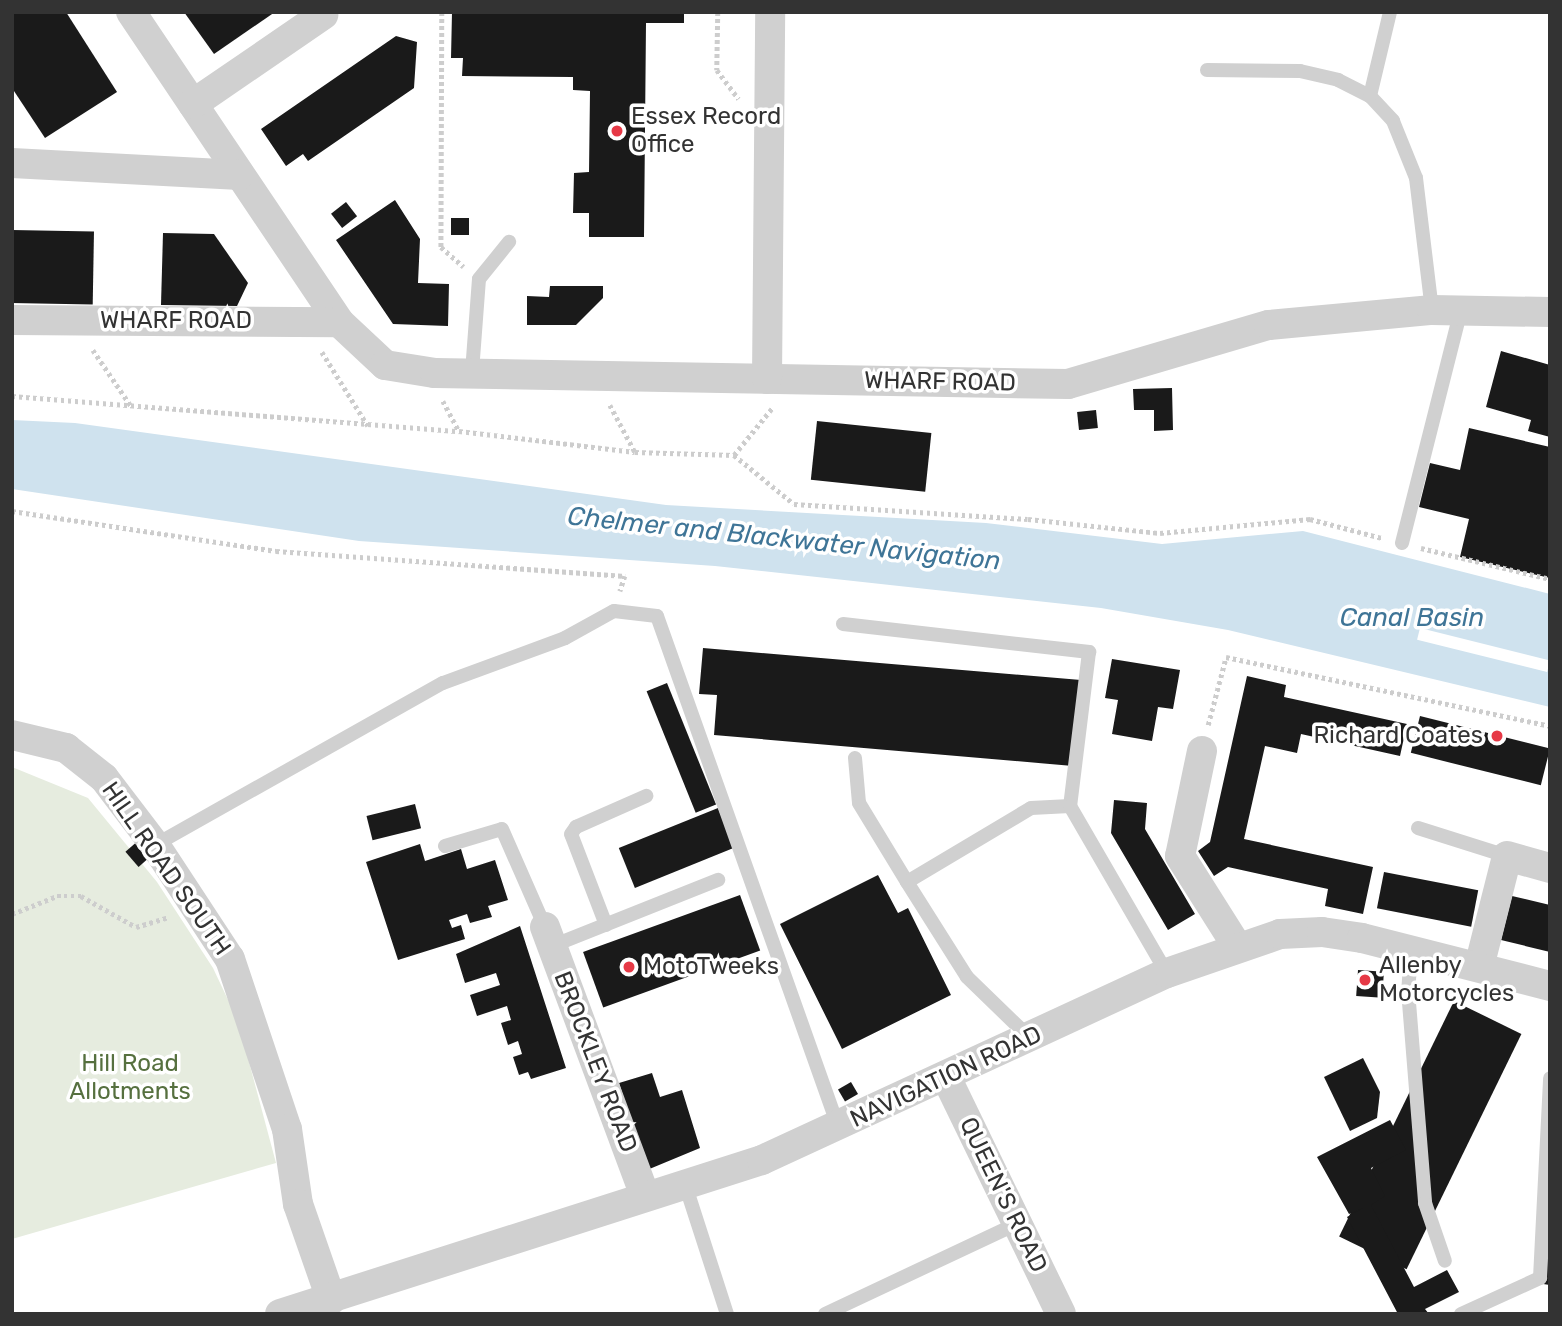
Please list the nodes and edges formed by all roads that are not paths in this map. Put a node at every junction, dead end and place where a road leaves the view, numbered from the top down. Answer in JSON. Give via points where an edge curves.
{"nodes":[{"id":1,"x":131,"y":12,"type":"edge"},
{"id":2,"x":771,"y":12,"type":"edge"},
{"id":3,"x":1390,"y":12,"type":"edge"},
{"id":4,"x":323,"y":15,"type":"dead end"},
{"id":5,"x":1207,"y":70,"type":"dead end"},
{"id":6,"x":1370,"y":96,"type":"junction"},
{"id":7,"x":193,"y":104,"type":"junction"},
{"id":8,"x":12,"y":163,"type":"edge"},
{"id":9,"x":240,"y":175,"type":"junction"},
{"id":10,"x":509,"y":242,"type":"dead end"},
{"id":11,"x":1446,"y":310,"type":"junction"},
{"id":12,"x":1550,"y":312,"type":"edge"},
{"id":13,"x":12,"y":320,"type":"edge"},
{"id":14,"x":339,"y":322,"type":"junction"},
{"id":15,"x":472,"y":372,"type":"junction"},
{"id":16,"x":781,"y":379,"type":"junction"},
{"id":17,"x":1402,"y":543,"type":"road end"},
{"id":18,"x":843,"y":624,"type":"dead end"},
{"id":19,"x":12,"y":735,"type":"edge"},
{"id":20,"x":1202,"y":751,"type":"road end"},
{"id":21,"x":855,"y":758,"type":"dead end"},
{"id":22,"x":646,"y":796,"type":"dead end"},
{"id":23,"x":1070,"y":806,"type":"junction"},
{"id":24,"x":1418,"y":828,"type":"dead end"},
{"id":25,"x":155,"y":845,"type":"junction"},
{"id":26,"x":445,"y":846,"type":"dead end"},
{"id":27,"x":1507,"y":856,"type":"junction"},
{"id":28,"x":1550,"y":869,"type":"edge"},
{"id":29,"x":718,"y":880,"type":"dead end"},
{"id":30,"x":907,"y":882,"type":"junction"},
{"id":31,"x":606,"y":925,"type":"junction"},
{"id":32,"x":548,"y":936,"type":"junction"},
{"id":33,"x":1237,"y":946,"type":"junction"},
{"id":34,"x":1411,"y":951,"type":"junction"},
{"id":35,"x":1479,"y":967,"type":"junction"},
{"id":36,"x":1167,"y":973,"type":"junction"},
{"id":37,"x":1550,"y":986,"type":"edge"},
{"id":38,"x":1030,"y":1038,"type":"junction"},
{"id":39,"x":946,"y":1077,"type":"junction"},
{"id":40,"x":1550,"y":1078,"type":"edge"},
{"id":41,"x":839,"y":1128,"type":"junction"},
{"id":42,"x":685,"y":1184,"type":"junction"},
{"id":43,"x":645,"y":1196,"type":"junction"},
{"id":44,"x":1016,"y":1224,"type":"junction"},
{"id":45,"x":1445,"y":1261,"type":"dead end"},
{"id":46,"x":343,"y":1303,"type":"edge"},
{"id":47,"x":280,"y":1314,"type":"edge"},
{"id":48,"x":727,"y":1314,"type":"edge"},
{"id":49,"x":825,"y":1314,"type":"edge"},
{"id":50,"x":1061,"y":1314,"type":"edge"},
{"id":51,"x":1461,"y":1314,"type":"edge"}],
"edges":[{"from":1,"to":7,"type":"street","name":"WHARF ROAD"},
{"from":2,"to":16,"type":"street","via":[[769,109]]},
{"from":3,"to":6,"type":"lane"},
{"from":4,"to":7,"type":"street"},
{"from":5,"to":6,"type":"lane","via":[[1300,71],[1338,80]]},
{"from":6,"to":11,"type":"lane","via":[[1392,121],[1416,178]]},
{"from":7,"to":9,"type":"street","name":"WHARF ROAD"},
{"from":8,"to":9,"type":"street"},
{"from":9,"to":14,"type":"street","name":"WHARF ROAD"},
{"from":10,"to":15,"type":"lane","via":[[479,279]]},
{"from":11,"to":12,"type":"street","name":"WHARF ROAD"},
{"from":11,"to":16,"type":"street","name":"WHARF ROAD","via":[[1269,325],[1068,384]]},
{"from":11,"to":17,"type":"lane"},
{"from":13,"to":14,"type":"street","name":"WHARF ROAD"},
{"from":14,"to":15,"type":"street","name":"WHARF ROAD","via":[[385,366],[435,373]]},
{"from":15,"to":16,"type":"street","name":"WHARF ROAD"},
{"from":18,"to":23,"type":"lane","via":[[1089,652]]},
{"from":19,"to":25,"type":"street","name":"HILL ROAD SOUTH","via":[[66,748],[104,778]]},
{"from":20,"to":33,"type":"street","via":[[1180,856]]},
{"from":21,"to":30,"type":"lane","via":[[859,803]]},
{"from":22,"to":31,"type":"lane","via":[[576,827],[571,834]]},
{"from":23,"to":30,"type":"lane","via":[[1031,808]]},
{"from":23,"to":36,"type":"lane"},
{"from":24,"to":27,"type":"lane"},
{"from":25,"to":41,"type":"lane","via":[[443,683],[565,638],[614,611],[657,616]]},
{"from":25,"to":46,"type":"street","name":"HILL ROAD SOUTH","via":[[230,959],[287,1129],[298,1204]]},
{"from":26,"to":32,"type":"lane","via":[[502,829]]},
{"from":27,"to":28,"type":"street"},
{"from":27,"to":35,"type":"street"},
{"from":29,"to":31,"type":"lane"},
{"from":30,"to":38,"type":"lane","via":[[967,977]]},
{"from":31,"to":32,"type":"lane"},
{"from":32,"to":43,"type":"street","name":"BROCKLEY ROAD"},
{"from":33,"to":34,"type":"street","name":"NAVIGATION ROAD","via":[[1279,934],[1322,932]]},
{"from":33,"to":36,"type":"street","name":"NAVIGATION ROAD"},
{"from":34,"to":35,"type":"street","name":"NAVIGATION ROAD"},
{"from":34,"to":45,"type":"lane","via":[[1408,990],[1425,1203]]},
{"from":35,"to":37,"type":"street","name":"NAVIGATION ROAD"},
{"from":36,"to":38,"type":"street","name":"NAVIGATION ROAD"},
{"from":38,"to":39,"type":"street","name":"NAVIGATION ROAD"},
{"from":39,"to":41,"type":"street","name":"NAVIGATION ROAD"},
{"from":39,"to":44,"type":"street","name":"QUEEN'S ROAD"},
{"from":40,"to":51,"type":"lane","via":[[1540,1278]]},
{"from":41,"to":42,"type":"street","name":"NAVIGATION ROAD","via":[[762,1160]]},
{"from":42,"to":43,"type":"street","name":"NAVIGATION ROAD"},
{"from":42,"to":48,"type":"lane"},
{"from":43,"to":46,"type":"street","name":"NAVIGATION ROAD"},
{"from":44,"to":49,"type":"lane"},
{"from":44,"to":50,"type":"street","name":"QUEEN'S ROAD"},
{"from":46,"to":47,"type":"street","name":"NAVIGATION ROAD"}]}
